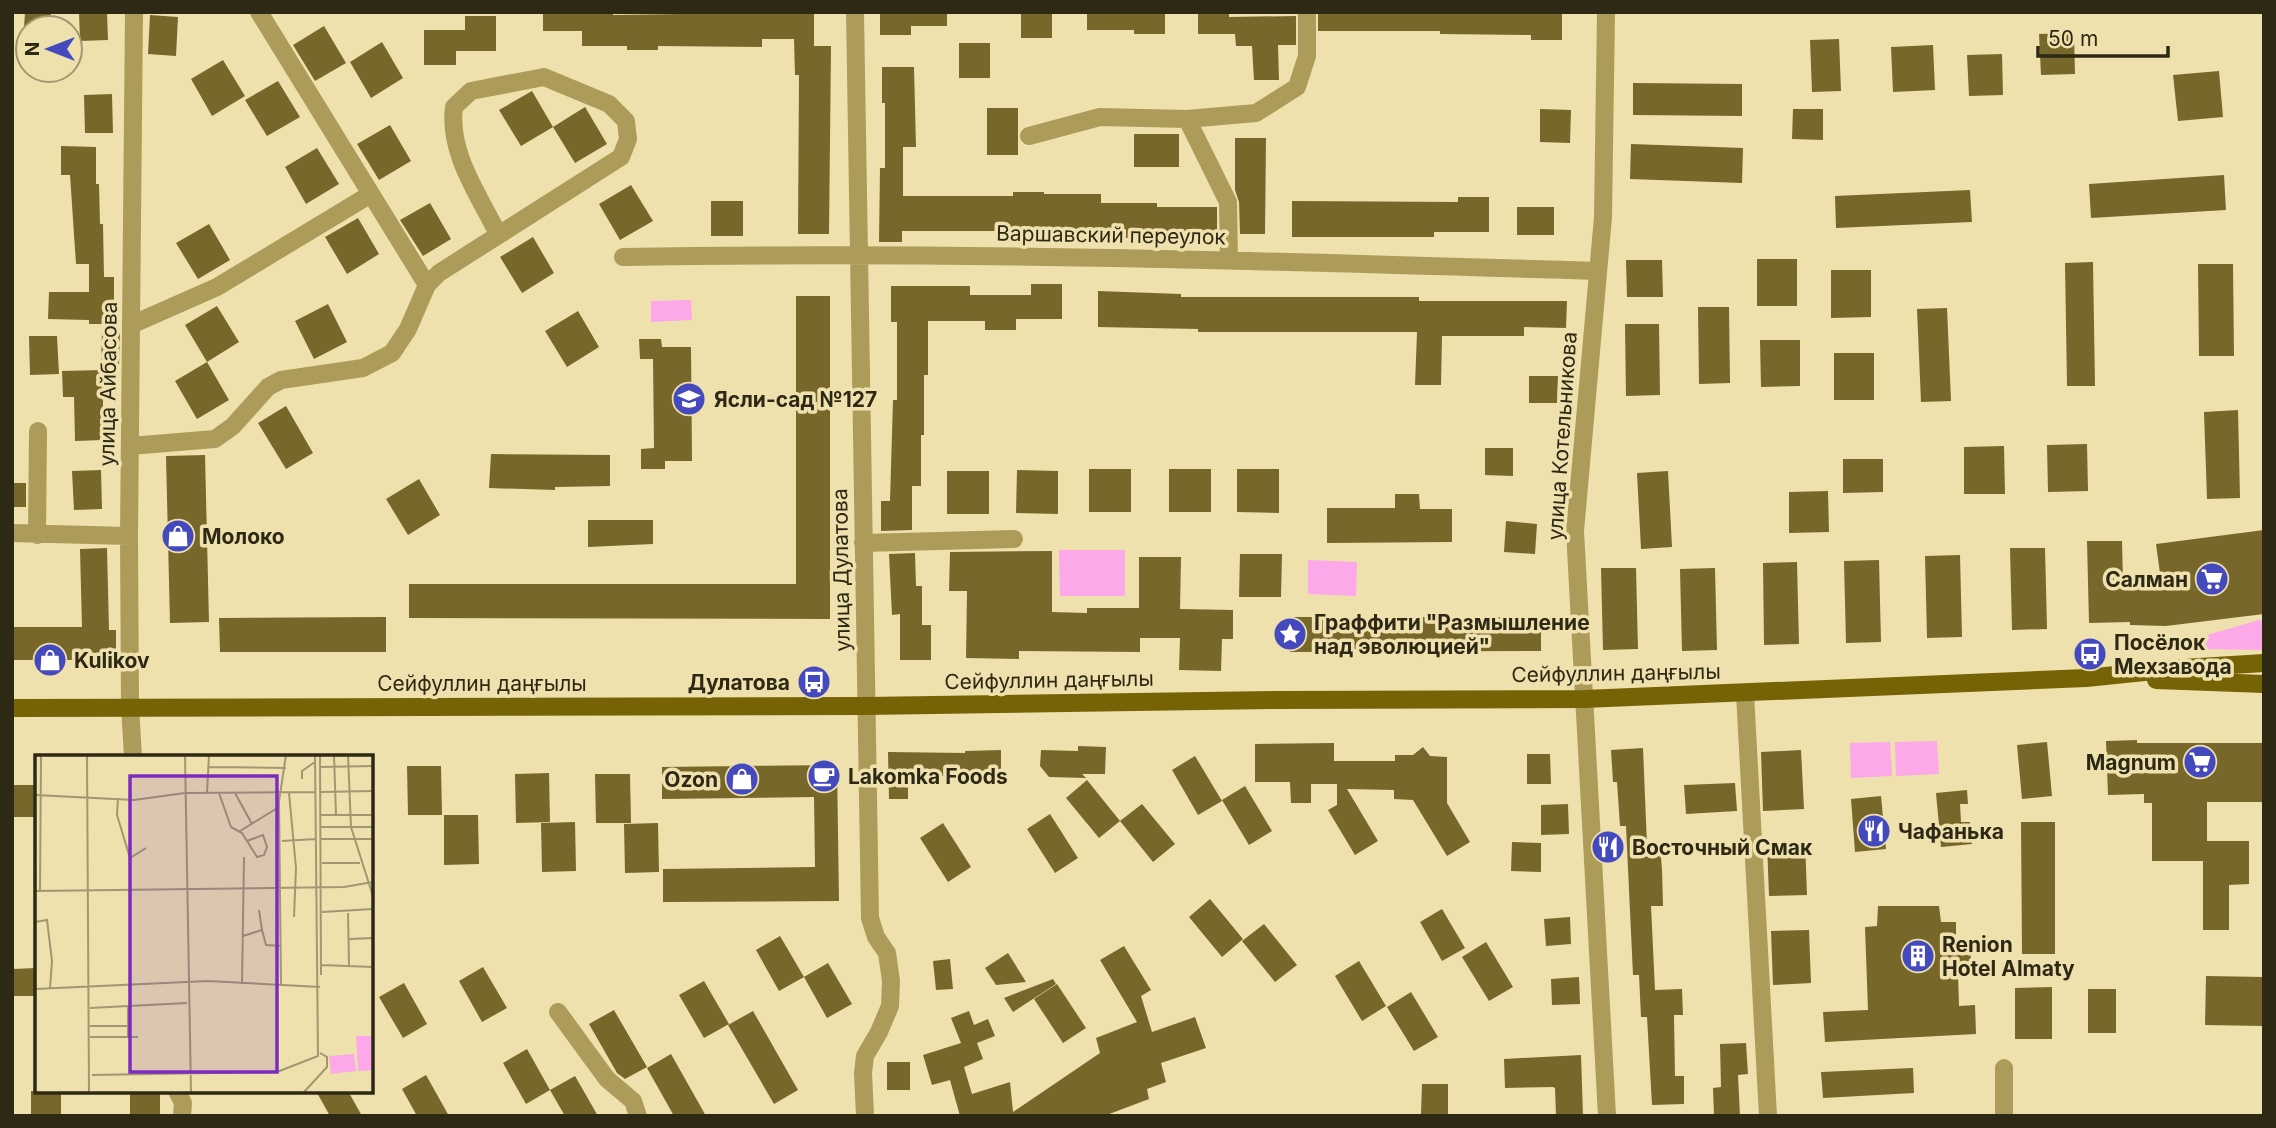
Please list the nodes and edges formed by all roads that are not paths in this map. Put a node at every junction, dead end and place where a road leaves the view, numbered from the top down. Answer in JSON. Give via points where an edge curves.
{"nodes":[{"id":1,"x":134,"y":12,"type":"edge"},
{"id":2,"x":259,"y":12,"type":"edge"},
{"id":3,"x":855,"y":12,"type":"edge"},
{"id":4,"x":1307,"y":12,"type":"edge"},
{"id":5,"x":1606,"y":12,"type":"edge"},
{"id":6,"x":1187,"y":119,"type":"junction"},
{"id":7,"x":1029,"y":136,"type":"dead end"},
{"id":8,"x":371,"y":194,"type":"junction"},
{"id":9,"x":498,"y":234,"type":"junction"},
{"id":10,"x":859,"y":254,"type":"junction"},
{"id":11,"x":623,"y":257,"type":"dead end"},
{"id":12,"x":1229,"y":259,"type":"junction"},
{"id":13,"x":1598,"y":271,"type":"junction"},
{"id":14,"x":427,"y":285,"type":"junction"},
{"id":15,"x":131,"y":325,"type":"junction"},
{"id":16,"x":38,"y":431,"type":"dead end"},
{"id":17,"x":130,"y":446,"type":"junction"},
{"id":18,"x":12,"y":533,"type":"edge"},
{"id":19,"x":37,"y":535,"type":"junction"},
{"id":20,"x":129,"y":536,"type":"junction"},
{"id":21,"x":1014,"y":539,"type":"dead end"},
{"id":22,"x":863,"y":542,"type":"junction"},
{"id":23,"x":2264,"y":663,"type":"edge"},
{"id":24,"x":2086,"y":678,"type":"junction"},
{"id":25,"x":2264,"y":684,"type":"edge"},
{"id":26,"x":1745,"y":694,"type":"junction"},
{"id":27,"x":1584,"y":699,"type":"junction"},
{"id":28,"x":130,"y":706,"type":"junction"},
{"id":29,"x":865,"y":706,"type":"junction"},
{"id":30,"x":12,"y":708,"type":"edge"},
{"id":31,"x":133,"y":755,"type":"edge"},
{"id":32,"x":558,"y":1012,"type":"dead end"},
{"id":33,"x":2004,"y":1068,"type":"dead end"},
{"id":34,"x":178,"y":1093,"type":"edge"},
{"id":35,"x":182,"y":1116,"type":"edge"},
{"id":36,"x":638,"y":1116,"type":"edge"},
{"id":37,"x":864,"y":1116,"type":"edge"},
{"id":38,"x":1607,"y":1116,"type":"edge"},
{"id":39,"x":1768,"y":1116,"type":"edge"},
{"id":40,"x":2004,"y":1116,"type":"edge"}],
"edges":[{"from":1,"to":15,"type":"street","name":"улица Айбасова"},
{"from":2,"to":8,"type":"street"},
{"from":3,"to":10,"type":"street","name":"улица Дулатова"},
{"from":4,"to":6,"type":"street","via":[[1307,56],[1297,88],[1256,113]]},
{"from":5,"to":13,"type":"street","name":"улица Котельникова"},
{"from":6,"to":7,"type":"street","via":[[1100,117]]},
{"from":6,"to":12,"type":"street","via":[[1228,202]]},
{"from":8,"to":14,"type":"street"},
{"from":8,"to":15,"type":"street","via":[[216,287]]},
{"from":9,"to":9,"type":"street","via":[[621,157],[628,139],[626,121],[609,104],[544,77],[471,91],[454,107],[456,148]]},
{"from":9,"to":14,"type":"street","via":[[439,272]]},
{"from":10,"to":11,"type":"street","name":"Варшавский переулок"},
{"from":10,"to":12,"type":"street","name":"Варшавский переулок"},
{"from":10,"to":22,"type":"street","name":"улица Дулатова"},
{"from":12,"to":13,"type":"street","name":"Варшавский переулок"},
{"from":13,"to":27,"type":"street","name":"улица Котельникова","via":[[1574,531]]},
{"from":14,"to":17,"type":"street","via":[[392,353],[363,368],[281,380],[215,439]]},
{"from":15,"to":17,"type":"street","name":"улица Айбасова"},
{"from":16,"to":19,"type":"street"},
{"from":17,"to":20,"type":"street","name":"улица Айбасова"},
{"from":18,"to":19,"type":"street"},
{"from":19,"to":20,"type":"street"},
{"from":20,"to":28,"type":"street","name":"улица Айбасова"},
{"from":21,"to":22,"type":"street"},
{"from":22,"to":29,"type":"street","name":"улица Дулатова"},
{"from":23,"to":24,"type":"main road","name":"Сейфуллин даңғылы"},
{"from":24,"to":25,"type":"main road","name":"Сейфуллин даңғылы"},
{"from":24,"to":26,"type":"main road","name":"Сейфуллин даңғылы"},
{"from":26,"to":27,"type":"main road","name":"Сейфуллин даңғылы"},
{"from":26,"to":39,"type":"street"},
{"from":27,"to":29,"type":"main road","name":"Сейфуллин даңғылы"},
{"from":27,"to":38,"type":"street","name":"улица Котельникова"},
{"from":28,"to":29,"type":"main road","name":"Сейфуллин даңғылы"},
{"from":28,"to":30,"type":"main road","name":"Сейфуллин даңғылы"},
{"from":28,"to":31,"type":"street","name":"улица Айбасова"},
{"from":29,"to":37,"type":"street","name":"улица Дулатова","via":[[870,918],[887,953],[891,981],[890,1006],[865,1056]]},
{"from":32,"to":36,"type":"street","via":[[607,1079],[633,1101]]},
{"from":33,"to":40,"type":"street"},
{"from":34,"to":35,"type":"street"}]}
